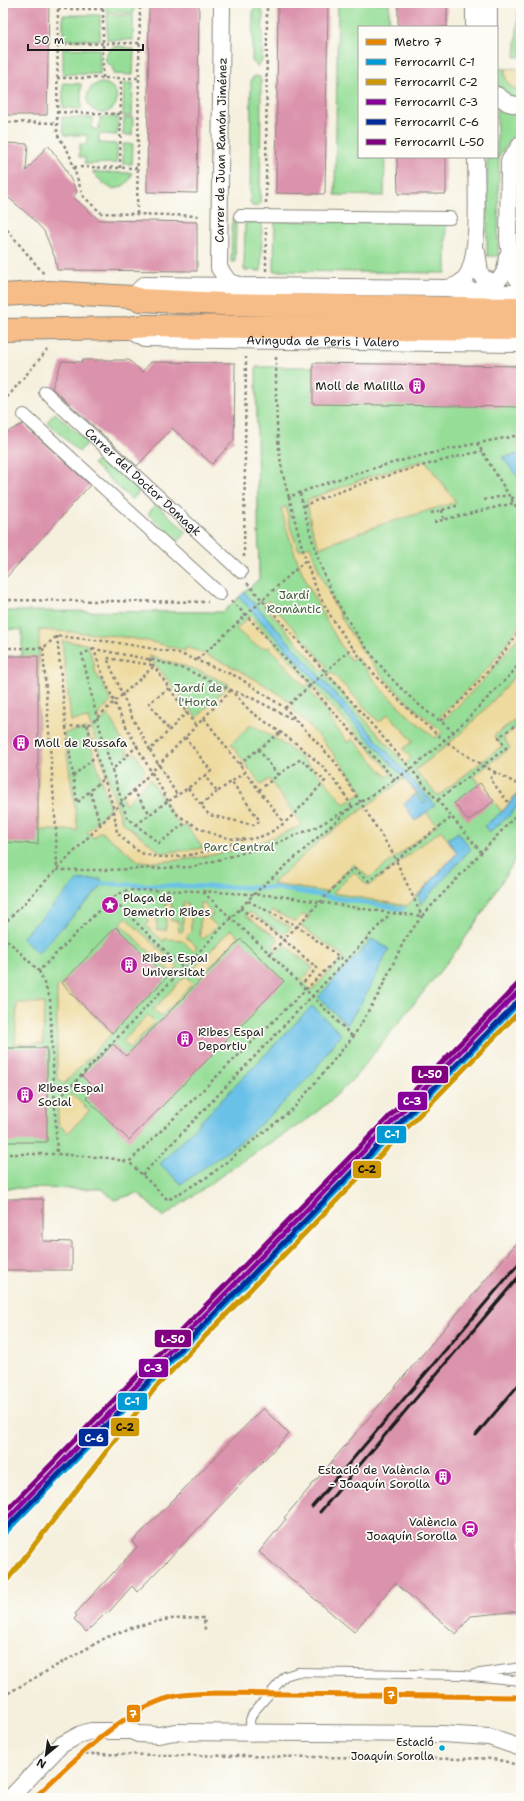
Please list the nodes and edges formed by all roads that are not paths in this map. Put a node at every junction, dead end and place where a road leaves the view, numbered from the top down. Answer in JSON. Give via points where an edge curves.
{"nodes":[{"id":1,"x":222,"y":3,"type":"edge"},
{"id":2,"x":474,"y":3,"type":"edge"},
{"id":3,"x":489,"y":3,"type":"edge"},
{"id":4,"x":474,"y":26,"type":"edge"},
{"id":5,"x":489,"y":26,"type":"edge"},
{"id":6,"x":498,"y":96,"type":"edge"},
{"id":7,"x":521,"y":106,"type":"edge"},
{"id":8,"x":521,"y":144,"type":"edge"},
{"id":9,"x":476,"y":158,"type":"edge"},
{"id":10,"x":240,"y":216,"type":"dead end"},
{"id":11,"x":450,"y":218,"type":"dead end"},
{"id":12,"x":475,"y":236,"type":"junction"},
{"id":13,"x":508,"y":240,"type":"junction"},
{"id":14,"x":521,"y":284,"type":"edge"},
{"id":15,"x":240,"y":285,"type":"junction"},
{"id":16,"x":447,"y":288,"type":"junction"},
{"id":17,"x":4,"y":291,"type":"edge"},
{"id":18,"x":521,"y":293,"type":"edge"},
{"id":19,"x":132,"y":297,"type":"junction"},
{"id":20,"x":521,"y":309,"type":"edge"},
{"id":21,"x":128,"y":328,"type":"junction"},
{"id":22,"x":521,"y":329,"type":"edge"},
{"id":23,"x":4,"y":335,"type":"edge"},
{"id":24,"x":521,"y":344,"type":"edge"},
{"id":25,"x":45,"y":392,"type":"dead end"},
{"id":26,"x":24,"y":415,"type":"dead end"},
{"id":27,"x":240,"y":572,"type":"road end"},
{"id":28,"x":220,"y":594,"type":"road end"},
{"id":29,"x":521,"y":1667,"type":"edge"},
{"id":30,"x":463,"y":1675,"type":"junction"},
{"id":31,"x":521,"y":1681,"type":"edge"},
{"id":32,"x":251,"y":1732,"type":"junction"},
{"id":33,"x":517,"y":1745,"type":"edge"},
{"id":34,"x":10,"y":1798,"type":"edge"}],
"edges":[{"from":1,"to":15,"type":"street","name":"Carrer de Juan Ramón Jiménez","via":[[219,268],[229,282]]},
{"from":2,"to":4,"type":"street"},
{"from":3,"to":5,"type":"street"},
{"from":6,"to":7,"type":"street","via":[[508,103]]},
{"from":8,"to":13,"type":"street","via":[[509,161]]},
{"from":9,"to":12,"type":"street"},
{"from":10,"to":11,"type":"street"},
{"from":12,"to":13,"type":"street","via":[[480,272],[483,278],[494,282],[502,276],[505,269]]},
{"from":12,"to":16,"type":"street","via":[[469,271],[459,284]]},
{"from":13,"to":14,"type":"street","via":[[512,271]]},
{"from":15,"to":16,"type":"street"},
{"from":15,"to":19,"type":"street","via":[[144,285]]},
{"from":16,"to":18,"type":"street"},
{"from":17,"to":19,"type":"main road"},
{"from":17,"to":23,"type":"main road","via":[[9,312]]},
{"from":19,"to":20,"type":"main road","via":[[140,300],[223,304]]},
{"from":21,"to":22,"type":"main road","name":"Avinguda de Peris i Valero","via":[[145,326]]},
{"from":21,"to":23,"type":"main road","name":"Avinguda de Peris i Valero"},
{"from":21,"to":24,"type":"street","name":"Avinguda de Peris i Valero","via":[[145,339]]},
{"from":25,"to":27,"type":"street","name":"Carrer del Doctor Domagk"},
{"from":26,"to":28,"type":"street"},
{"from":29,"to":30,"type":"lane"},
{"from":30,"to":31,"type":"lane"},
{"from":30,"to":32,"type":"lane","via":[[298,1672],[285,1676],[253,1713],[250,1720]]},
{"from":32,"to":33,"type":"street","via":[[442,1734],[489,1737]]},
{"from":32,"to":34,"type":"street","via":[[175,1732],[159,1735],[131,1731],[91,1731],[69,1739],[61,1745]]}]}
